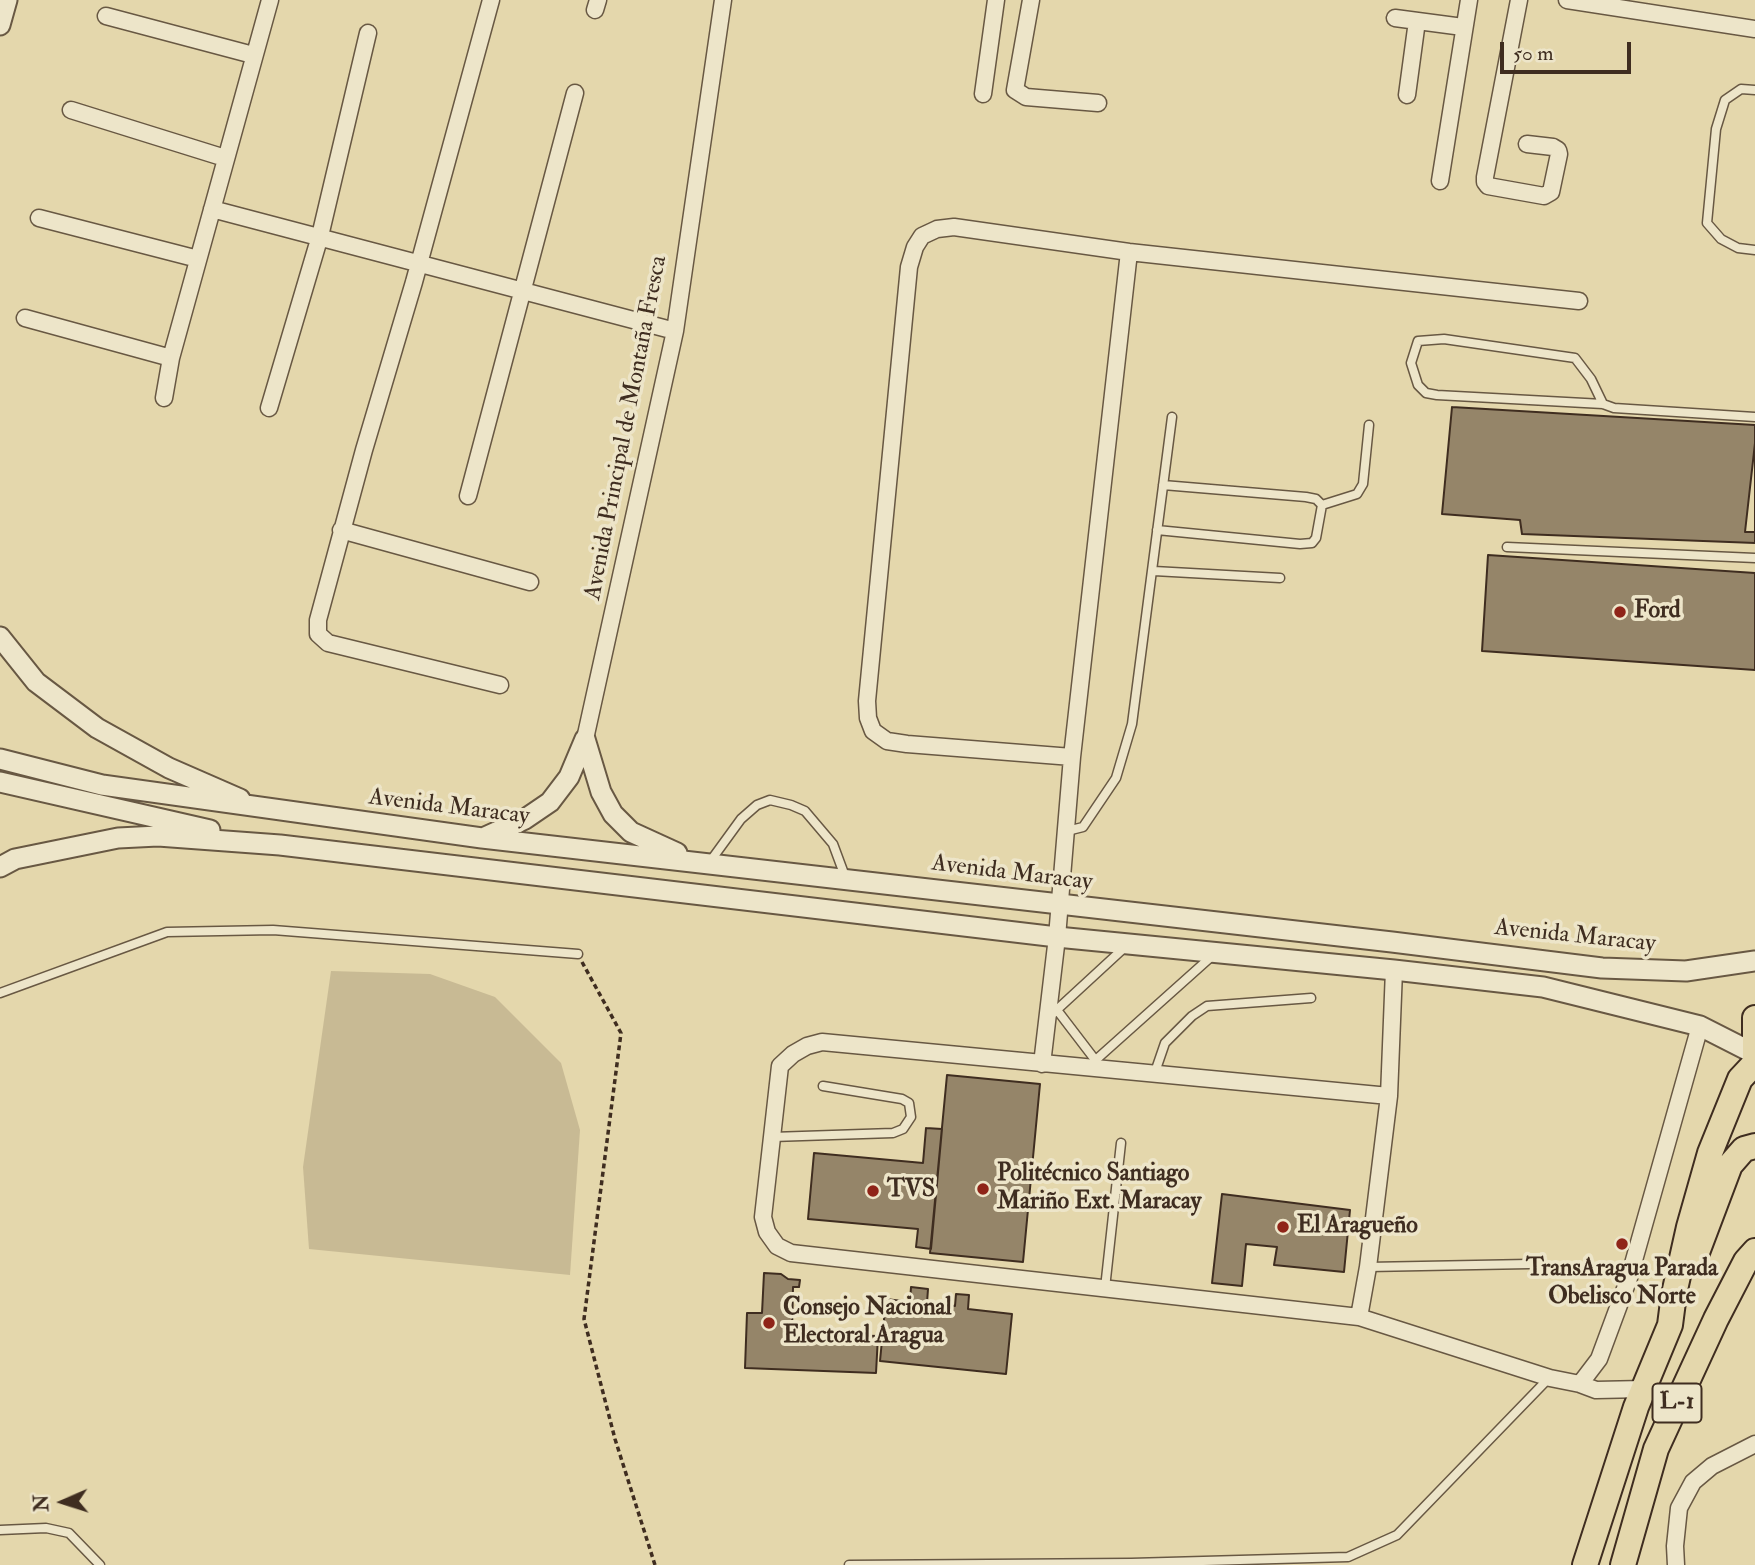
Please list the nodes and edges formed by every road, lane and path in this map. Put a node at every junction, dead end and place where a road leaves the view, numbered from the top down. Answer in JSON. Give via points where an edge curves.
{"nodes":[{"id":1,"x":6,"y":0,"type":"edge"},
{"id":2,"x":270,"y":0,"type":"edge"},
{"id":3,"x":491,"y":0,"type":"edge"},
{"id":4,"x":723,"y":0,"type":"edge"},
{"id":5,"x":996,"y":0,"type":"edge"},
{"id":6,"x":1031,"y":0,"type":"edge"},
{"id":7,"x":1469,"y":0,"type":"edge"},
{"id":8,"x":1519,"y":0,"type":"edge"},
{"id":9,"x":1567,"y":0,"type":"edge"},
{"id":10,"x":107,"y":16,"type":"dead end"},
{"id":11,"x":1395,"y":18,"type":"dead end"},
{"id":12,"x":1417,"y":21,"type":"junction"},
{"id":13,"x":0,"y":25,"type":"edge"},
{"id":14,"x":1463,"y":27,"type":"junction"},
{"id":15,"x":1755,"y":29,"type":"edge"},
{"id":16,"x":368,"y":33,"type":"dead end"},
{"id":17,"x":253,"y":55,"type":"junction"},
{"id":18,"x":1755,"y":90,"type":"edge"},
{"id":19,"x":575,"y":93,"type":"dead end"},
{"id":20,"x":983,"y":94,"type":"dead end"},
{"id":21,"x":1407,"y":95,"type":"dead end"},
{"id":22,"x":1098,"y":103,"type":"dead end"},
{"id":23,"x":71,"y":110,"type":"dead end"},
{"id":24,"x":1527,"y":144,"type":"dead end"},
{"id":25,"x":225,"y":158,"type":"junction"},
{"id":26,"x":1440,"y":181,"type":"dead end"},
{"id":27,"x":212,"y":209,"type":"junction"},
{"id":28,"x":39,"y":218,"type":"dead end"},
{"id":29,"x":320,"y":236,"type":"junction"},
{"id":30,"x":1755,"y":250,"type":"edge"},
{"id":31,"x":1129,"y":252,"type":"junction"},
{"id":32,"x":198,"y":259,"type":"junction"},
{"id":33,"x":418,"y":262,"type":"junction"},
{"id":34,"x":522,"y":292,"type":"junction"},
{"id":35,"x":1579,"y":301,"type":"dead end"},
{"id":36,"x":25,"y":318,"type":"dead end"},
{"id":37,"x":675,"y":331,"type":"junction"},
{"id":38,"x":171,"y":358,"type":"junction"},
{"id":39,"x":164,"y":398,"type":"dead end"},
{"id":40,"x":1603,"y":404,"type":"junction"},
{"id":41,"x":269,"y":408,"type":"dead end"},
{"id":42,"x":1172,"y":417,"type":"dead end"},
{"id":43,"x":1755,"y":417,"type":"edge"},
{"id":44,"x":1369,"y":425,"type":"dead end"},
{"id":45,"x":1163,"y":485,"type":"junction"},
{"id":46,"x":468,"y":496,"type":"dead end"},
{"id":47,"x":1322,"y":505,"type":"junction"},
{"id":48,"x":341,"y":530,"type":"junction"},
{"id":49,"x":1157,"y":530,"type":"junction"},
{"id":50,"x":1507,"y":547,"type":"dead end"},
{"id":51,"x":1755,"y":558,"type":"edge"},
{"id":52,"x":1154,"y":571,"type":"junction"},
{"id":53,"x":1280,"y":578,"type":"dead end"},
{"id":54,"x":530,"y":582,"type":"dead end"},
{"id":55,"x":0,"y":638,"type":"edge"},
{"id":56,"x":500,"y":685,"type":"dead end"},
{"id":57,"x":585,"y":739,"type":"junction"},
{"id":58,"x":1072,"y":757,"type":"junction"},
{"id":59,"x":0,"y":759,"type":"edge"},
{"id":60,"x":0,"y":782,"type":"edge"},
{"id":61,"x":263,"y":809,"type":"junction"},
{"id":62,"x":1067,"y":831,"type":"junction"},
{"id":63,"x":482,"y":838,"type":"junction"},
{"id":64,"x":280,"y":845,"type":"junction"},
{"id":65,"x":701,"y":862,"type":"junction"},
{"id":66,"x":0,"y":867,"type":"edge"},
{"id":67,"x":846,"y":879,"type":"junction"},
{"id":68,"x":1058,"y":905,"type":"junction"},
{"id":69,"x":1057,"y":937,"type":"junction"},
{"id":70,"x":1128,"y":944,"type":"junction"},
{"id":71,"x":1216,"y":953,"type":"junction"},
{"id":72,"x":578,"y":954,"type":"joint"},
{"id":73,"x":1755,"y":961,"type":"edge"},
{"id":74,"x":1394,"y":970,"type":"junction"},
{"id":75,"x":0,"y":993,"type":"edge"},
{"id":76,"x":1311,"y":998,"type":"dead end"},
{"id":77,"x":1052,"y":1014,"type":"junction"},
{"id":78,"x":1755,"y":1018,"type":"edge"},
{"id":79,"x":1700,"y":1026,"type":"junction"},
{"id":80,"x":1754,"y":1059,"type":"edge"},
{"id":81,"x":1042,"y":1064,"type":"junction"},
{"id":82,"x":1091,"y":1065,"type":"junction"},
{"id":83,"x":1154,"y":1075,"type":"junction"},
{"id":84,"x":823,"y":1086,"type":"dead end"},
{"id":85,"x":1389,"y":1096,"type":"junction"},
{"id":86,"x":772,"y":1137,"type":"junction"},
{"id":87,"x":1121,"y":1143,"type":"dead end"},
{"id":88,"x":1755,"y":1146,"type":"edge"},
{"id":89,"x":1752,"y":1251,"type":"edge"},
{"id":90,"x":1529,"y":1264,"type":"dead end"},
{"id":91,"x":1368,"y":1267,"type":"junction"},
{"id":92,"x":1105,"y":1288,"type":"junction"},
{"id":93,"x":1359,"y":1317,"type":"junction"},
{"id":94,"x":1670,"y":1325,"type":"junction"},
{"id":95,"x":1550,"y":1378,"type":"junction"},
{"id":96,"x":1580,"y":1384,"type":"junction"},
{"id":97,"x":1644,"y":1389,"type":"junction"},
{"id":98,"x":1755,"y":1444,"type":"edge"},
{"id":99,"x":0,"y":1530,"type":"edge"},
{"id":100,"x":100,"y":1565,"type":"edge"},
{"id":101,"x":656,"y":1565,"type":"edge"},
{"id":102,"x":849,"y":1565,"type":"edge"},
{"id":103,"x":1585,"y":1565,"type":"edge"},
{"id":104,"x":1623,"y":1565,"type":"edge"},
{"id":105,"x":1676,"y":1565,"type":"edge"}],
"edges":[{"from":1,"to":13,"type":"street"},
{"from":2,"to":17,"type":"street"},
{"from":3,"to":33,"type":"street"},
{"from":4,"to":37,"type":"street","name":"Avenida Principal de Montaña Fresca"},
{"from":5,"to":20,"type":"street"},
{"from":6,"to":22,"type":"street","via":[[1015,90],[1026,97]]},
{"from":7,"to":14,"type":"street"},
{"from":8,"to":24,"type":"street","via":[[1485,177],[1488,186],[1544,196],[1551,192],[1558,150]]},
{"from":9,"to":15,"type":"street"},
{"from":10,"to":17,"type":"street"},
{"from":11,"to":12,"type":"street"},
{"from":12,"to":14,"type":"street"},
{"from":12,"to":21,"type":"street"},
{"from":14,"to":26,"type":"street"},
{"from":16,"to":29,"type":"street"},
{"from":17,"to":25,"type":"street"},
{"from":18,"to":30,"type":"lane","via":[[1741,89],[1724,100],[1716,129],[1707,223],[1721,239]]},
{"from":19,"to":34,"type":"street"},
{"from":23,"to":25,"type":"street"},
{"from":25,"to":27,"type":"street"},
{"from":27,"to":29,"type":"street"},
{"from":27,"to":32,"type":"street"},
{"from":28,"to":32,"type":"street"},
{"from":29,"to":33,"type":"street"},
{"from":29,"to":41,"type":"street"},
{"from":31,"to":35,"type":"street"},
{"from":31,"to":58,"type":"street"},
{"from":31,"to":58,"type":"street","via":[[937,229],[922,236],[909,267],[868,718],[873,731],[887,741]]},
{"from":32,"to":38,"type":"street"},
{"from":33,"to":34,"type":"street"},
{"from":33,"to":48,"type":"street"},
{"from":34,"to":37,"type":"street"},
{"from":34,"to":46,"type":"street"},
{"from":36,"to":38,"type":"street"},
{"from":37,"to":57,"type":"street","name":"Avenida Principal de Montaña Fresca"},
{"from":38,"to":39,"type":"street"},
{"from":40,"to":40,"type":"lane","via":[[1576,358],[1444,339],[1418,341],[1410,363],[1426,393]]},
{"from":40,"to":43,"type":"lane"},
{"from":42,"to":45,"type":"lane"},
{"from":44,"to":47,"type":"lane","via":[[1363,484],[1357,494]]},
{"from":45,"to":47,"type":"lane","via":[[1306,497]]},
{"from":45,"to":49,"type":"lane"},
{"from":47,"to":49,"type":"lane","via":[[1316,538],[1300,544]]},
{"from":48,"to":54,"type":"street"},
{"from":48,"to":56,"type":"street","via":[[318,634],[328,643]]},
{"from":49,"to":52,"type":"lane"},
{"from":50,"to":51,"type":"lane"},
{"from":52,"to":53,"type":"lane"},
{"from":52,"to":62,"type":"lane","via":[[1132,724],[1116,778],[1083,827]]},
{"from":55,"to":61,"type":"street","via":[[36,682],[97,729],[169,768]]},
{"from":57,"to":63,"type":"street","via":[[569,777],[550,802]]},
{"from":57,"to":65,"type":"street","via":[[601,792],[613,814],[631,832]]},
{"from":58,"to":62,"type":"street"},
{"from":59,"to":61,"type":"street","name":"Avenida Maracay","via":[[102,785]]},
{"from":60,"to":64,"type":"street"},
{"from":61,"to":63,"type":"street","name":"Avenida Maracay"},
{"from":62,"to":68,"type":"street"},
{"from":63,"to":65,"type":"street","name":"Avenida Maracay"},
{"from":64,"to":66,"type":"street","via":[[158,836],[118,838],[15,859]]},
{"from":64,"to":69,"type":"street"},
{"from":65,"to":67,"type":"street","name":"Avenida Maracay"},
{"from":65,"to":67,"type":"lane","via":[[741,819],[770,800],[806,811],[833,844]]},
{"from":67,"to":68,"type":"street","name":"Avenida Maracay"},
{"from":68,"to":69,"type":"street"},
{"from":68,"to":73,"type":"street","name":"Avenida Maracay","via":[[1602,968],[1686,971]]},
{"from":69,"to":70,"type":"street"},
{"from":69,"to":77,"type":"street"},
{"from":70,"to":71,"type":"street"},
{"from":70,"to":77,"type":"lane"},
{"from":71,"to":74,"type":"street"},
{"from":71,"to":82,"type":"lane"},
{"from":72,"to":75,"type":"lane","via":[[274,930],[167,932]]},
{"from":72,"to":101,"type":"path","via":[[621,1032],[584,1319],[615,1438]]},
{"from":74,"to":79,"type":"street","via":[[1543,987]]},
{"from":74,"to":85,"type":"street"},
{"from":76,"to":83,"type":"lane","via":[[1207,1006],[1166,1043]]},
{"from":77,"to":81,"type":"street"},
{"from":77,"to":82,"type":"lane"},
{"from":78,"to":80,"type":"main road"},
{"from":79,"to":80,"type":"street"},
{"from":79,"to":96,"type":"street","via":[[1629,1279],[1599,1359]]},
{"from":80,"to":94,"type":"main road","number":"L-1","via":[[1740,1079],[1710,1153],[1689,1227]]},
{"from":81,"to":82,"type":"street"},
{"from":81,"to":86,"type":"street","via":[[822,1042],[807,1046],[780,1066]]},
{"from":82,"to":83,"type":"street"},
{"from":83,"to":85,"type":"street"},
{"from":84,"to":86,"type":"lane","via":[[902,1099],[909,1103],[911,1116],[903,1129],[893,1133]]},
{"from":85,"to":91,"type":"street"},
{"from":86,"to":92,"type":"street","via":[[763,1217],[777,1246],[791,1253]]},
{"from":87,"to":92,"type":"lane"},
{"from":88,"to":94,"type":"main road","via":[[1744,1149],[1730,1165]]},
{"from":89,"to":104,"type":"main road","number":"L-1","via":[[1657,1449]]},
{"from":90,"to":91,"type":"lane"},
{"from":91,"to":93,"type":"street"},
{"from":92,"to":93,"type":"street"},
{"from":93,"to":95,"type":"street"},
{"from":94,"to":97,"type":"main road","number":"L-1"},
{"from":95,"to":96,"type":"street"},
{"from":95,"to":102,"type":"lane","via":[[1397,1535],[1348,1557]]},
{"from":96,"to":97,"type":"street","via":[[1596,1390]]},
{"from":97,"to":103,"type":"main road","number":"L-1"},
{"from":98,"to":105,"type":"street","via":[[1712,1466],[1693,1482],[1679,1508]]},
{"from":99,"to":100,"type":"lane","via":[[46,1528],[69,1533]]}]}
